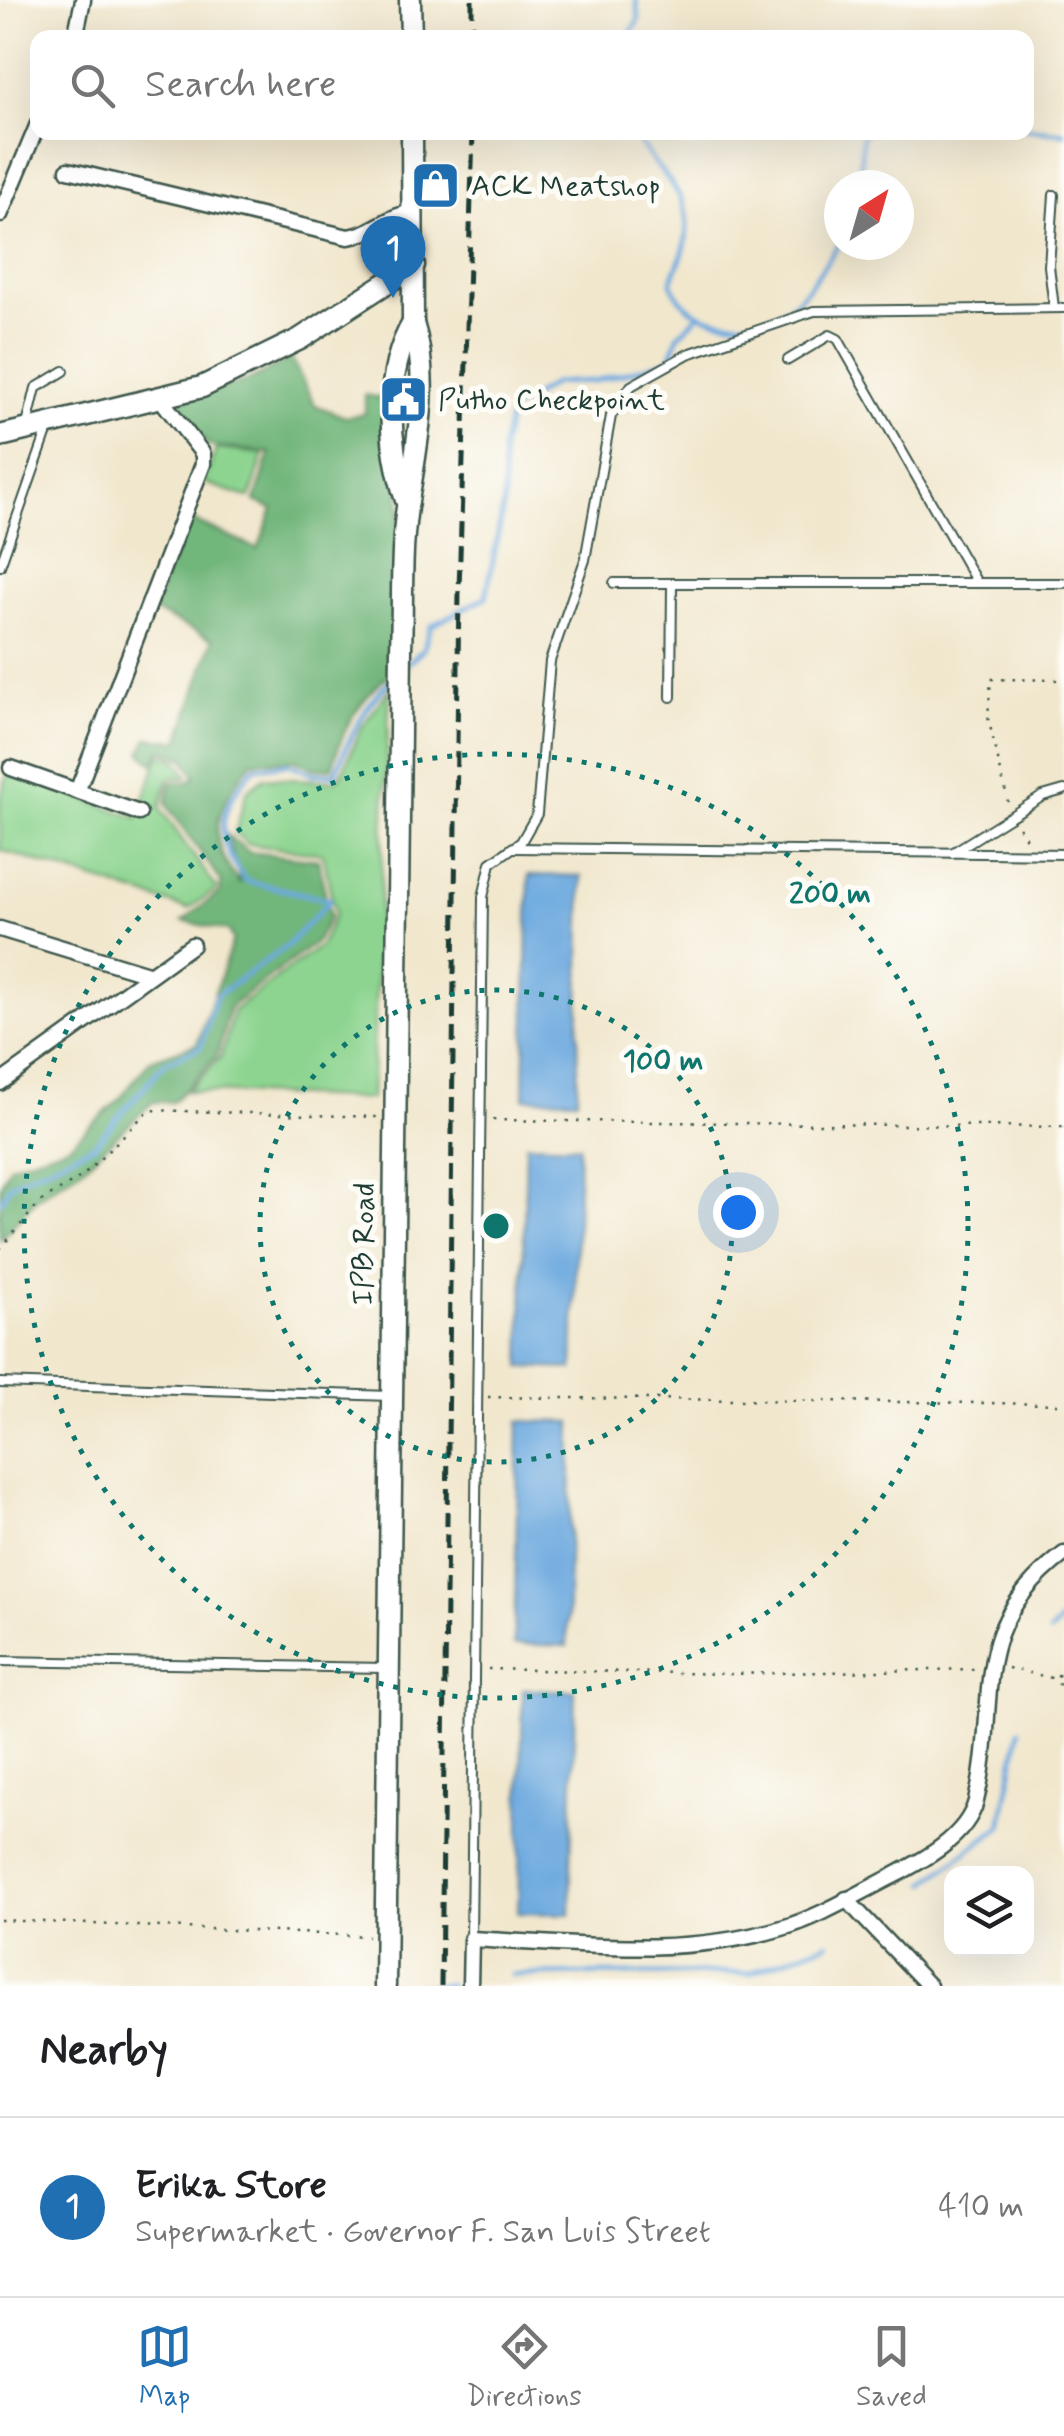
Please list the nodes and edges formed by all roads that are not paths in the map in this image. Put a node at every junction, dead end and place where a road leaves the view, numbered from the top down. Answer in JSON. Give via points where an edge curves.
{"nodes":[{"id":1,"x":83,"y":0,"type":"edge"},
{"id":2,"x":410,"y":0,"type":"edge"},
{"id":3,"x":77,"y":30,"type":"edge"},
{"id":4,"x":411,"y":30,"type":"edge"},
{"id":5,"x":31,"y":140,"type":"edge"},
{"id":6,"x":412,"y":140,"type":"edge"},
{"id":7,"x":68,"y":170,"type":"dead end"},
{"id":8,"x":1054,"y":195,"type":"dead end"},
{"id":9,"x":414,"y":212,"type":"junction"},
{"id":10,"x":0,"y":215,"type":"edge"},
{"id":11,"x":414,"y":265,"type":"junction"},
{"id":12,"x":1059,"y":308,"type":"edge"},
{"id":13,"x":788,"y":360,"type":"dead end"},
{"id":14,"x":64,"y":371,"type":"dead end"},
{"id":15,"x":160,"y":398,"type":"junction"},
{"id":16,"x":49,"y":424,"type":"junction"},
{"id":17,"x":26,"y":430,"type":"junction"},
{"id":18,"x":0,"y":436,"type":"edge"},
{"id":19,"x":0,"y":566,"type":"edge"},
{"id":20,"x":976,"y":581,"type":"junction"},
{"id":21,"x":614,"y":583,"type":"dead end"},
{"id":22,"x":672,"y":584,"type":"junction"},
{"id":23,"x":1064,"y":584,"type":"edge"},
{"id":24,"x":671,"y":696,"type":"dead end"},
{"id":25,"x":11,"y":768,"type":"dead end"},
{"id":26,"x":78,"y":789,"type":"junction"},
{"id":27,"x":1064,"y":790,"type":"edge"},
{"id":28,"x":138,"y":814,"type":"dead end"},
{"id":29,"x":512,"y":848,"type":"junction"},
{"id":30,"x":952,"y":854,"type":"junction"},
{"id":31,"x":1064,"y":854,"type":"edge"},
{"id":32,"x":0,"y":929,"type":"edge"},
{"id":33,"x":192,"y":945,"type":"dead end"},
{"id":34,"x":148,"y":974,"type":"junction"},
{"id":35,"x":2,"y":1078,"type":"edge"},
{"id":36,"x":0,"y":1384,"type":"edge"},
{"id":37,"x":391,"y":1396,"type":"junction"},
{"id":38,"x":1064,"y":1554,"type":"edge"},
{"id":39,"x":0,"y":1661,"type":"edge"},
{"id":40,"x":388,"y":1668,"type":"junction"},
{"id":41,"x":846,"y":1899,"type":"junction"},
{"id":42,"x":471,"y":1940,"type":"junction"},
{"id":43,"x":386,"y":1986,"type":"edge"},
{"id":44,"x":470,"y":1986,"type":"edge"},
{"id":45,"x":929,"y":1986,"type":"edge"}],
"edges":[{"from":1,"to":3,"type":"street"},
{"from":2,"to":4,"type":"street"},
{"from":5,"to":10,"type":"street"},
{"from":6,"to":9,"type":"street","name":"IPB Road"},
{"from":7,"to":9,"type":"street","via":[[348,237]]},
{"from":8,"to":12,"type":"lane","via":[[1049,266]]},
{"from":9,"to":11,"type":"street","name":"IPB Road"},
{"from":11,"to":15,"type":"street","via":[[250,366]]},
{"from":11,"to":37,"type":"street","name":"IPB Road","via":[[413,323],[398,348],[393,430],[393,460],[407,503]]},
{"from":12,"to":29,"type":"lane","via":[[814,311],[688,354],[630,386],[611,416],[585,560],[550,661],[537,814]]},
{"from":13,"to":20,"type":"lane","via":[[830,335],[838,339]]},
{"from":14,"to":17,"type":"lane","via":[[36,388]]},
{"from":15,"to":16,"type":"street"},
{"from":15,"to":26,"type":"street","via":[[204,454],[202,464]]},
{"from":16,"to":17,"type":"street"},
{"from":16,"to":19,"type":"lane"},
{"from":17,"to":18,"type":"street"},
{"from":20,"to":22,"type":"lane"},
{"from":20,"to":23,"type":"lane"},
{"from":21,"to":22,"type":"lane"},
{"from":22,"to":24,"type":"lane"},
{"from":25,"to":26,"type":"street"},
{"from":26,"to":28,"type":"street"},
{"from":27,"to":30,"type":"lane","via":[[1043,796]]},
{"from":29,"to":30,"type":"lane"},
{"from":29,"to":42,"type":"lane","via":[[491,863],[484,886]]},
{"from":30,"to":31,"type":"lane"},
{"from":32,"to":34,"type":"street"},
{"from":33,"to":34,"type":"street"},
{"from":34,"to":35,"type":"street"},
{"from":36,"to":37,"type":"lane"},
{"from":37,"to":40,"type":"street","name":"IPB Road"},
{"from":38,"to":41,"type":"street","via":[[1020,1594],[994,1646],[975,1805],[923,1861]]},
{"from":39,"to":40,"type":"lane"},
{"from":40,"to":43,"type":"street","name":"IPB Road"},
{"from":41,"to":42,"type":"street","via":[[786,1928],[703,1944]]},
{"from":41,"to":45,"type":"street"},
{"from":42,"to":44,"type":"street"}]}
